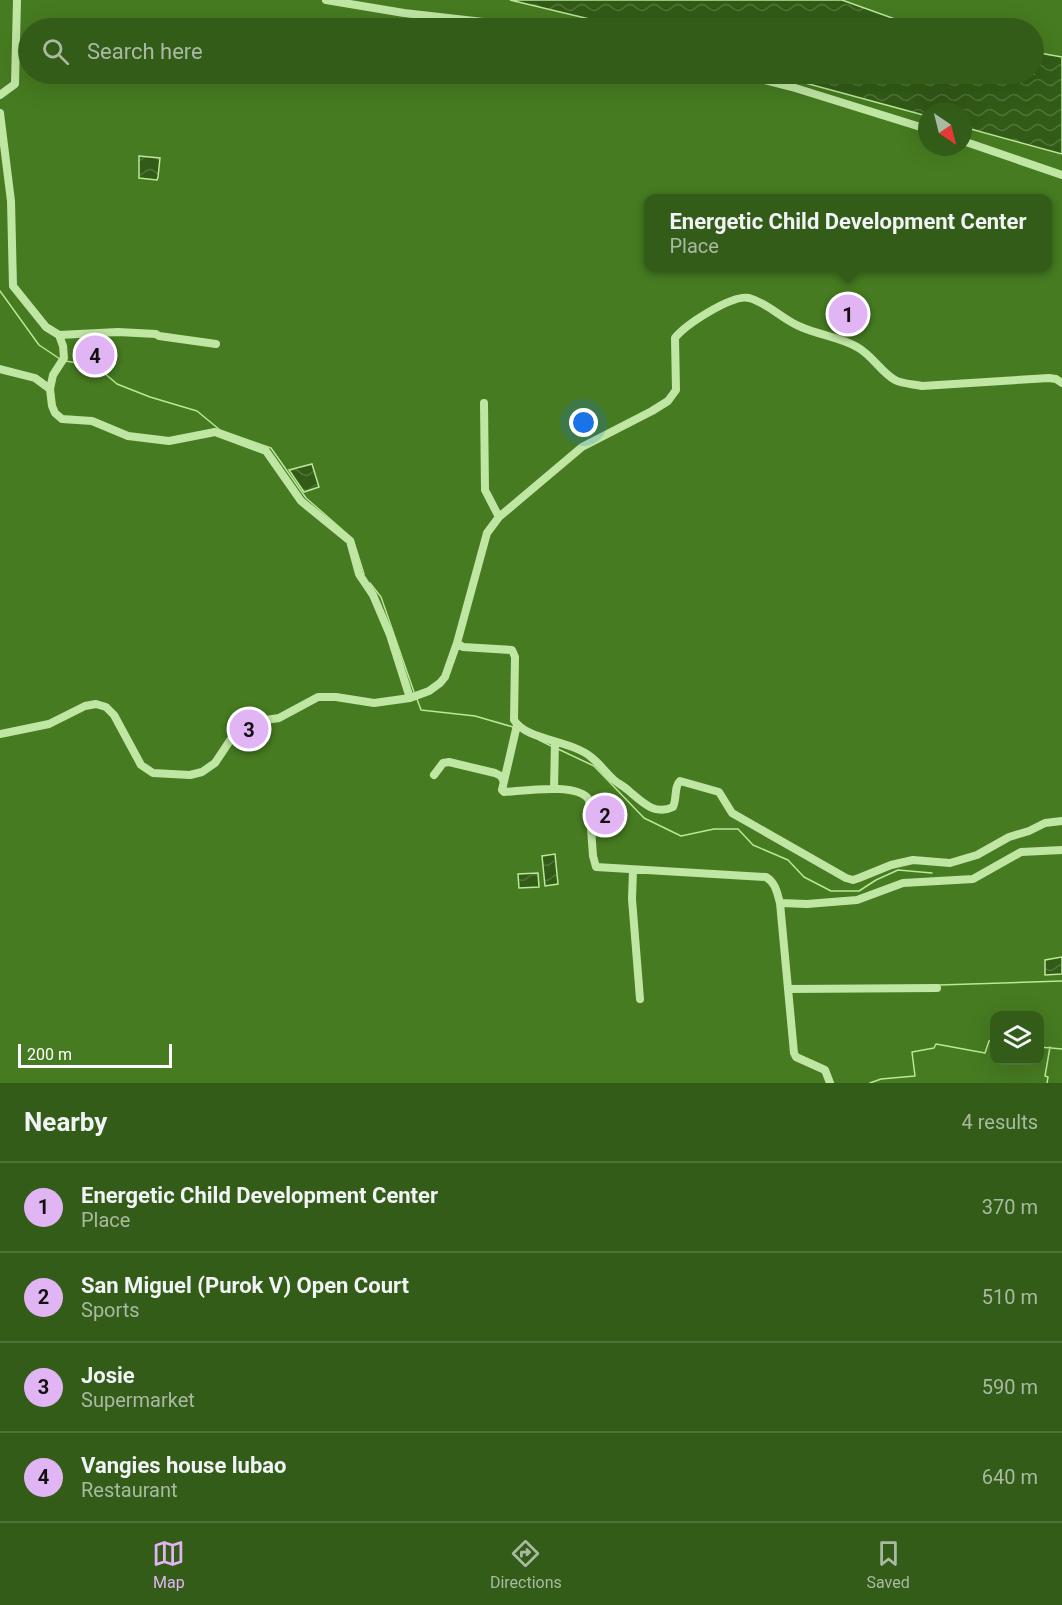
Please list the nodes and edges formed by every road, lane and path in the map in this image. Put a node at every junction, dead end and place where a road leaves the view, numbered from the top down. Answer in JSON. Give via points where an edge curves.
{"nodes":[{"id":1,"x":17,"y":0,"type":"edge"},
{"id":2,"x":326,"y":0,"type":"edge"},
{"id":3,"x":448,"y":18,"type":"edge"},
{"id":4,"x":780,"y":84,"type":"edge"},
{"id":5,"x":0,"y":95,"type":"edge"},
{"id":6,"x":0,"y":113,"type":"edge"},
{"id":7,"x":918,"y":126,"type":"edge"},
{"id":8,"x":972,"y":144,"type":"edge"},
{"id":9,"x":1062,"y":175,"type":"edge"},
{"id":10,"x":59,"y":335,"type":"junction"},
{"id":11,"x":216,"y":344,"type":"dead end"},
{"id":12,"x":0,"y":369,"type":"edge"},
{"id":13,"x":1062,"y":383,"type":"edge"},
{"id":14,"x":51,"y":389,"type":"junction"},
{"id":15,"x":484,"y":403,"type":"dead end"},
{"id":16,"x":499,"y":517,"type":"junction"},
{"id":17,"x":457,"y":643,"type":"junction"},
{"id":18,"x":410,"y":698,"type":"junction"},
{"id":19,"x":517,"y":725,"type":"junction"},
{"id":20,"x":0,"y":734,"type":"edge"},
{"id":21,"x":554,"y":746,"type":"junction"},
{"id":22,"x":434,"y":775,"type":"dead end"},
{"id":23,"x":503,"y":780,"type":"junction"},
{"id":24,"x":554,"y":789,"type":"junction"},
{"id":25,"x":1062,"y":821,"type":"edge"},
{"id":26,"x":1062,"y":850,"type":"edge"},
{"id":27,"x":633,"y":870,"type":"junction"},
{"id":28,"x":780,"y":903,"type":"junction"},
{"id":29,"x":788,"y":988,"type":"junction"},
{"id":30,"x":937,"y":988,"type":"dead end"},
{"id":31,"x":640,"y":999,"type":"dead end"},
{"id":32,"x":830,"y":1083,"type":"edge"}],
"edges":[{"from":1,"to":5,"type":"street","via":[[15,84]]},
{"from":2,"to":3,"type":"street"},
{"from":4,"to":7,"type":"street"},
{"from":6,"to":10,"type":"street","via":[[11,201],[13,286],[46,327]]},
{"from":8,"to":9,"type":"street"},
{"from":10,"to":11,"type":"street","via":[[146,333]]},
{"from":10,"to":14,"type":"street","via":[[64,358],[53,375]]},
{"from":12,"to":14,"type":"street","via":[[34,378]]},
{"from":13,"to":16,"type":"street","via":[[1049,378],[922,386],[906,383],[895,380],[859,347],[801,327],[746,297],[686,326],[675,338],[676,390],[668,401],[582,447]]},
{"from":14,"to":18,"type":"street","via":[[52,406],[62,419],[92,421],[128,436],[169,441],[215,432],[266,451],[301,501],[350,541],[359,574],[390,635]]},
{"from":15,"to":16,"type":"street","via":[[485,490]]},
{"from":16,"to":17,"type":"street","via":[[487,533]]},
{"from":17,"to":18,"type":"street","via":[[440,684]]},
{"from":17,"to":19,"type":"street","via":[[463,647],[512,651]]},
{"from":18,"to":20,"type":"street","via":[[374,703],[318,697],[279,718],[245,723],[214,763],[190,775],[153,773],[141,765],[114,716],[106,707],[96,704],[49,724]]},
{"from":19,"to":21,"type":"street"},
{"from":19,"to":23,"type":"street"},
{"from":21,"to":24,"type":"street"},
{"from":21,"to":25,"type":"street","via":[[568,744],[585,753],[638,800],[657,810],[673,807],[678,781],[719,792],[732,813],[853,880],[913,860],[950,863],[977,855],[1045,823]]},
{"from":22,"to":23,"type":"street","via":[[443,763],[449,762],[495,773]]},
{"from":23,"to":24,"type":"street","via":[[504,792]]},
{"from":24,"to":27,"type":"street","via":[[581,792],[589,800],[596,867]]},
{"from":26,"to":28,"type":"street","via":[[1021,852],[973,879],[903,883],[857,900]]},
{"from":27,"to":28,"type":"street","via":[[766,877],[772,880]]},
{"from":27,"to":31,"type":"street"},
{"from":28,"to":29,"type":"street"},
{"from":29,"to":30,"type":"street"},
{"from":29,"to":32,"type":"street","via":[[794,1053],[825,1070]]}]}
